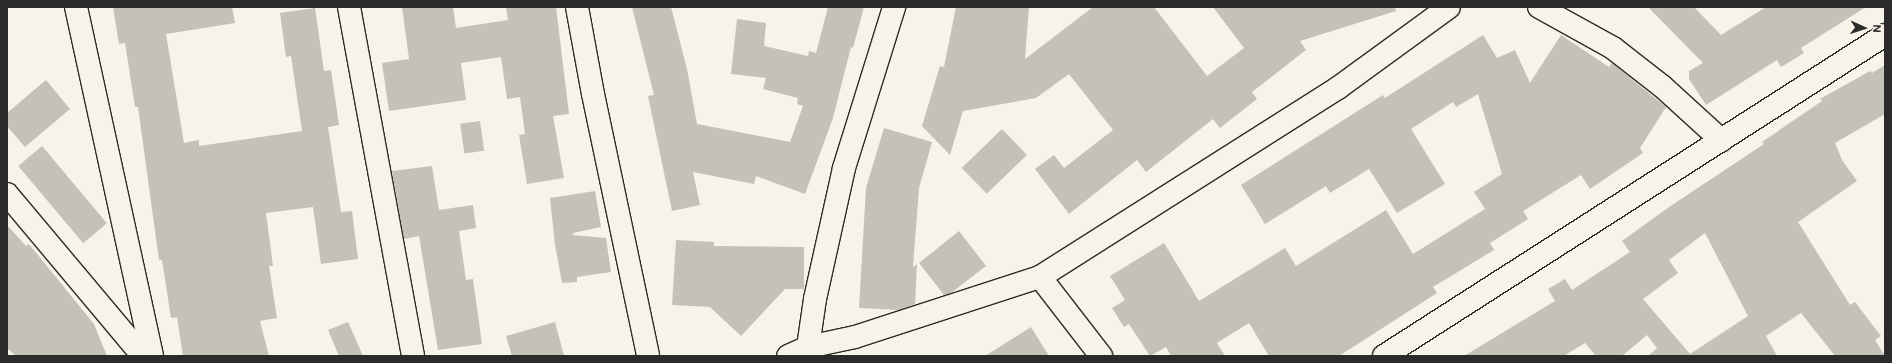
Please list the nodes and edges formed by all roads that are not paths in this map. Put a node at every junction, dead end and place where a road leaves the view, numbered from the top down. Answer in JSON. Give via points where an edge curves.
{"nodes":[{"id":1,"x":76,"y":7,"type":"edge"},
{"id":2,"x":349,"y":7,"type":"edge"},
{"id":3,"x":577,"y":7,"type":"edge"},
{"id":4,"x":894,"y":7,"type":"edge"},
{"id":5,"x":1449,"y":7,"type":"edge"},
{"id":6,"x":1539,"y":7,"type":"edge"},
{"id":7,"x":1885,"y":35,"type":"edge"},
{"id":8,"x":1721,"y":140,"type":"junction"},
{"id":9,"x":7,"y":194,"type":"edge"},
{"id":10,"x":1040,"y":277,"type":"junction"},
{"id":11,"x":808,"y":347,"type":"junction"},
{"id":12,"x":143,"y":356,"type":"edge"},
{"id":13,"x":152,"y":356,"type":"edge"},
{"id":14,"x":413,"y":356,"type":"edge"},
{"id":15,"x":648,"y":356,"type":"edge"},
{"id":16,"x":788,"y":356,"type":"edge"},
{"id":17,"x":1101,"y":356,"type":"edge"},
{"id":18,"x":1384,"y":356,"type":"edge"}],
"edges":[{"from":1,"to":13,"type":"street"},
{"from":2,"to":14,"type":"street"},
{"from":3,"to":15,"type":"street"},
{"from":4,"to":11,"type":"street","via":[[844,168],[814,299]]},
{"from":5,"to":10,"type":"street","via":[[1338,88]]},
{"from":6,"to":8,"type":"street","via":[[1613,48],[1663,87]]},
{"from":7,"to":8,"type":"street"},
{"from":8,"to":18,"type":"street"},
{"from":9,"to":12,"type":"street"},
{"from":10,"to":11,"type":"street","via":[[855,337]]},
{"from":10,"to":17,"type":"street"},
{"from":11,"to":16,"type":"street"}]}
